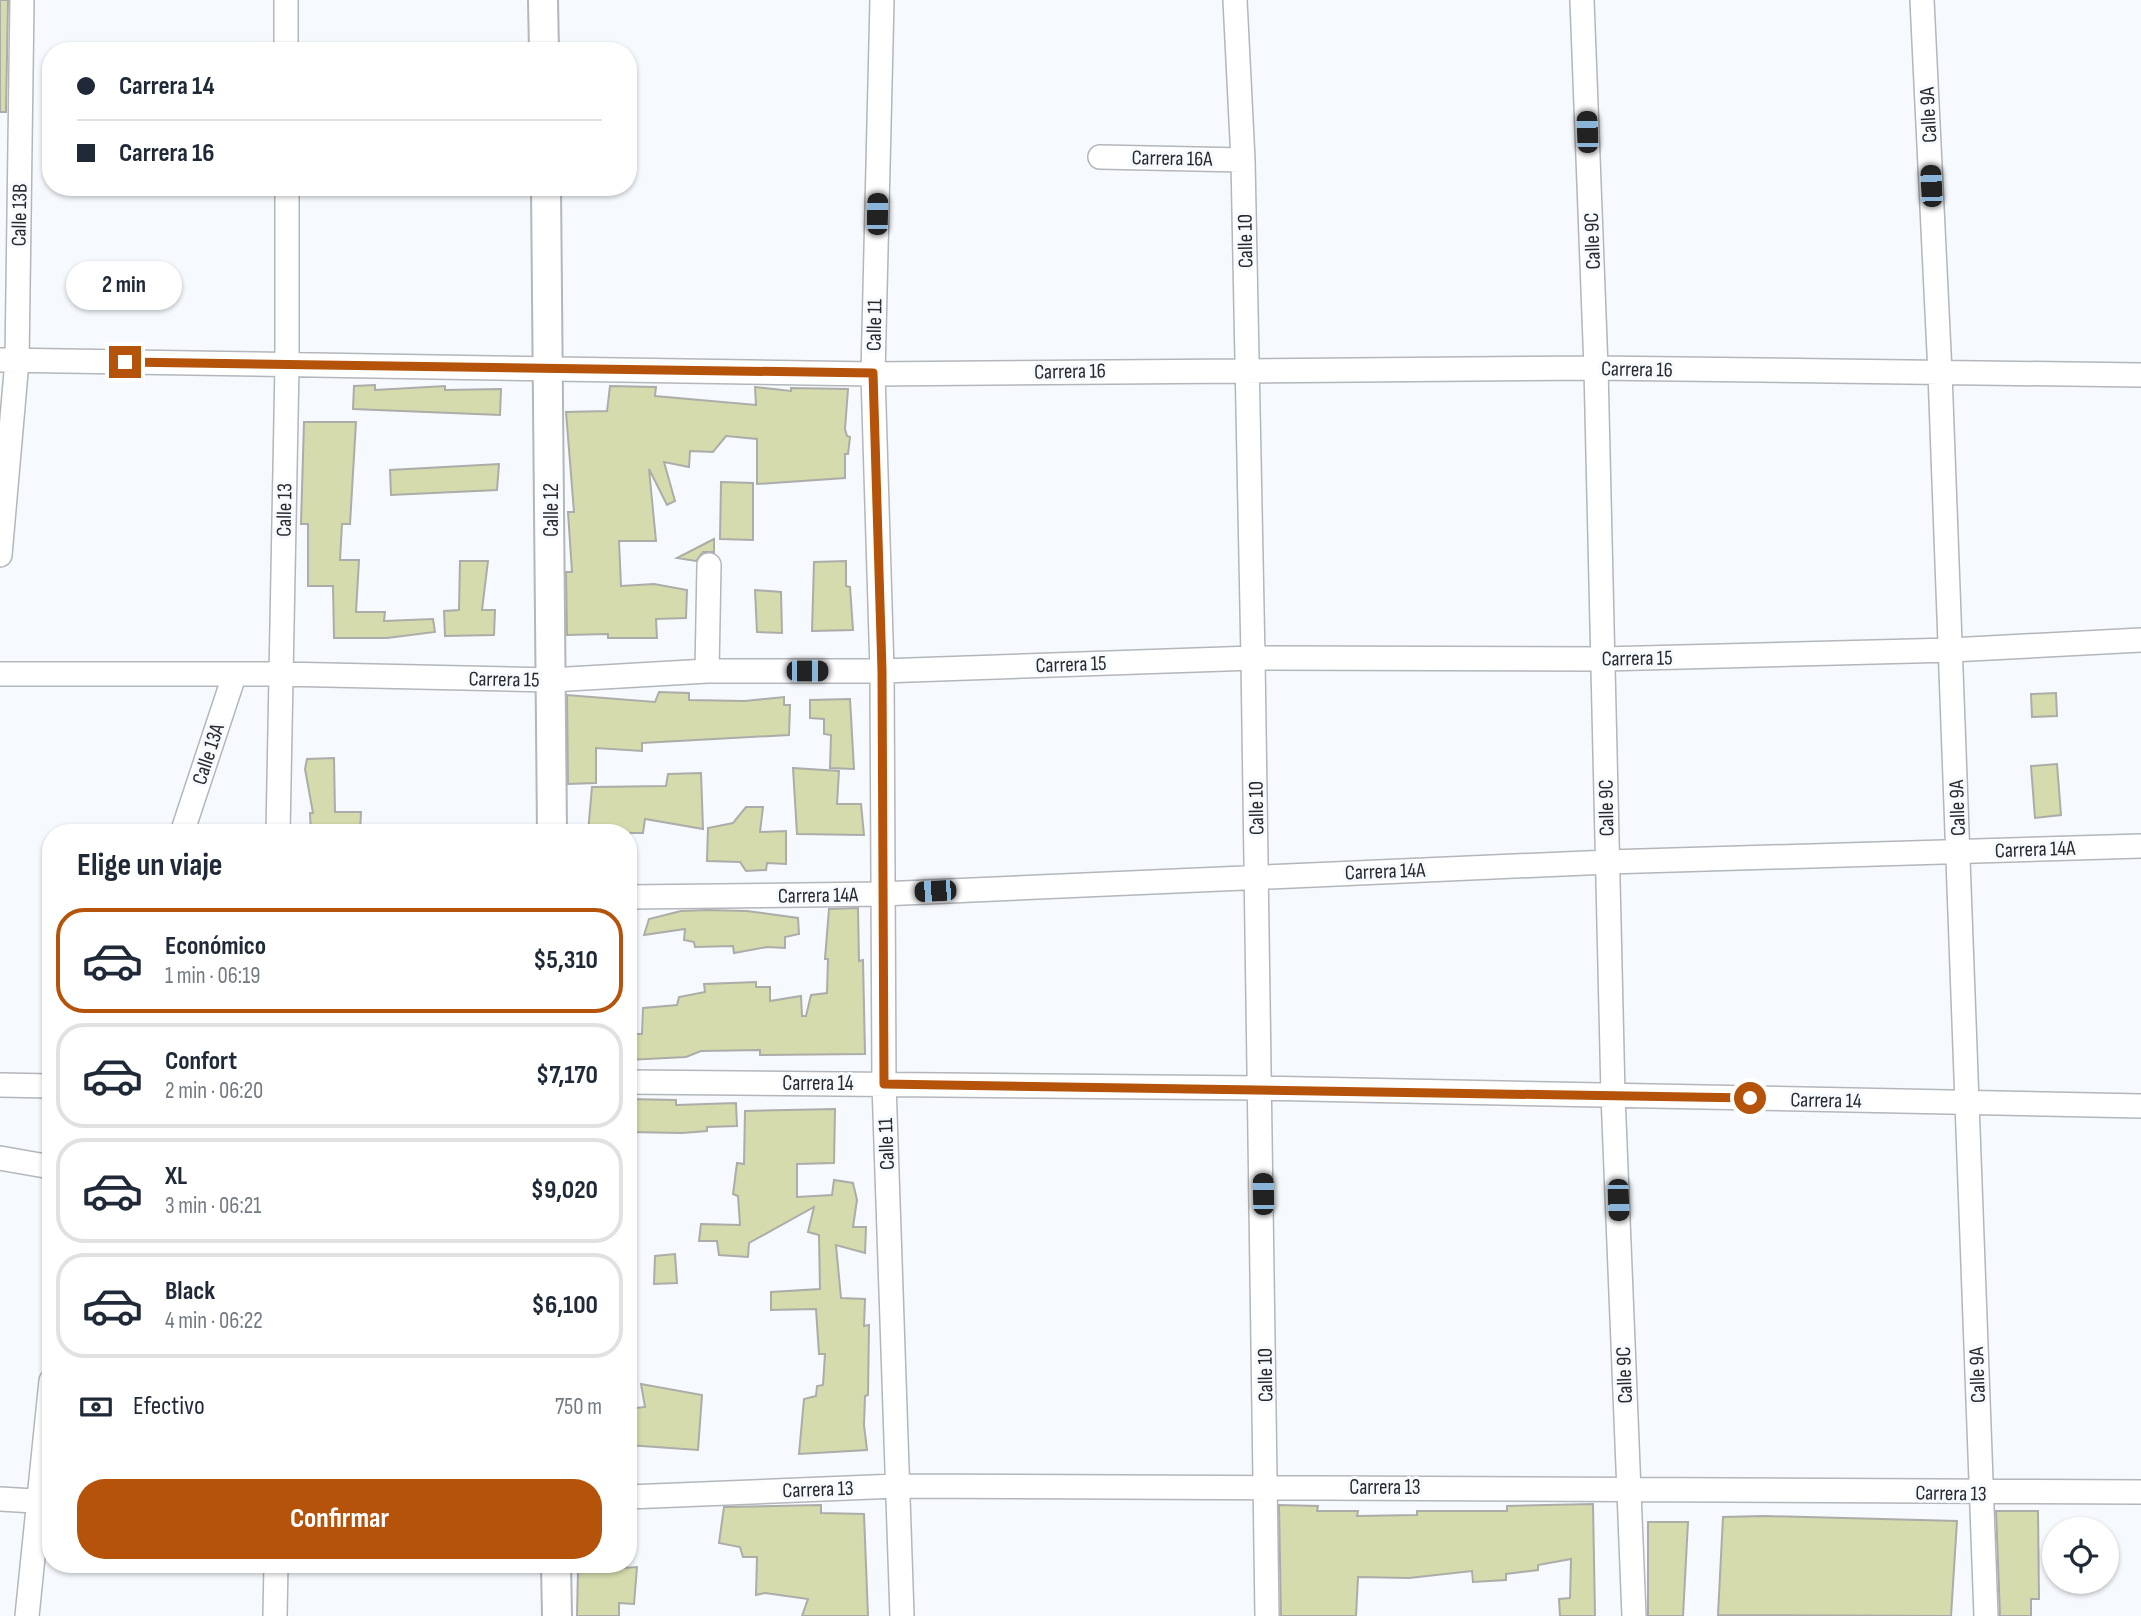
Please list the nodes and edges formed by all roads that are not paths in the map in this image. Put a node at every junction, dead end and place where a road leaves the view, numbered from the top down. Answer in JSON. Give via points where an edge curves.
{"nodes":[{"id":1,"x":22,"y":0,"type":"edge"},
{"id":2,"x":286,"y":0,"type":"edge"},
{"id":3,"x":543,"y":0,"type":"edge"},
{"id":4,"x":883,"y":0,"type":"edge"},
{"id":5,"x":1235,"y":0,"type":"edge"},
{"id":6,"x":1582,"y":0,"type":"edge"},
{"id":7,"x":1922,"y":0,"type":"edge"},
{"id":8,"x":286,"y":42,"type":"edge"},
{"id":9,"x":544,"y":42,"type":"edge"},
{"id":10,"x":1100,"y":157,"type":"dead end"},
{"id":11,"x":1243,"y":160,"type":"junction"},
{"id":12,"x":287,"y":196,"type":"edge"},
{"id":13,"x":546,"y":196,"type":"edge"},
{"id":14,"x":8,"y":360,"type":"edge"},
{"id":15,"x":287,"y":365,"type":"junction"},
{"id":16,"x":550,"y":367,"type":"junction"},
{"id":17,"x":1597,"y":368,"type":"junction"},
{"id":18,"x":1247,"y":369,"type":"junction"},
{"id":19,"x":873,"y":373,"type":"junction"},
{"id":20,"x":1940,"y":373,"type":"junction"},
{"id":21,"x":2141,"y":375,"type":"edge"},
{"id":22,"x":0,"y":555,"type":"edge"},
{"id":23,"x":709,"y":565,"type":"dead end"},
{"id":24,"x":2141,"y":640,"type":"edge"},
{"id":25,"x":1951,"y":650,"type":"junction"},
{"id":26,"x":1253,"y":658,"type":"junction"},
{"id":27,"x":1603,"y":659,"type":"junction"},
{"id":28,"x":707,"y":671,"type":"junction"},
{"id":29,"x":882,"y":671,"type":"junction"},
{"id":30,"x":0,"y":674,"type":"edge"},
{"id":31,"x":281,"y":674,"type":"junction"},
{"id":32,"x":234,"y":676,"type":"junction"},
{"id":33,"x":551,"y":680,"type":"junction"},
{"id":34,"x":185,"y":824,"type":"edge"},
{"id":35,"x":278,"y":824,"type":"edge"},
{"id":36,"x":552,"y":824,"type":"edge"},
{"id":37,"x":2141,"y":846,"type":"edge"},
{"id":38,"x":1958,"y":852,"type":"junction"},
{"id":39,"x":1608,"y":862,"type":"junction"},
{"id":40,"x":1257,"y":876,"type":"junction"},
{"id":41,"x":881,"y":894,"type":"junction"},
{"id":42,"x":637,"y":897,"type":"edge"},
{"id":43,"x":637,"y":1082,"type":"edge"},
{"id":44,"x":884,"y":1084,"type":"junction"},
{"id":45,"x":0,"y":1085,"type":"edge"},
{"id":46,"x":42,"y":1086,"type":"edge"},
{"id":47,"x":1261,"y":1088,"type":"junction"},
{"id":48,"x":1614,"y":1095,"type":"junction"},
{"id":49,"x":1968,"y":1103,"type":"junction"},
{"id":50,"x":2141,"y":1106,"type":"edge"},
{"id":51,"x":0,"y":1158,"type":"edge"},
{"id":52,"x":42,"y":1165,"type":"edge"},
{"id":53,"x":897,"y":1486,"type":"junction"},
{"id":54,"x":1266,"y":1487,"type":"junction"},
{"id":55,"x":1629,"y":1489,"type":"junction"},
{"id":56,"x":2141,"y":1492,"type":"edge"},
{"id":57,"x":1981,"y":1493,"type":"junction"},
{"id":58,"x":637,"y":1497,"type":"edge"},
{"id":59,"x":0,"y":1499,"type":"edge"},
{"id":60,"x":42,"y":1502,"type":"edge"},
{"id":61,"x":42,"y":1515,"type":"edge"},
{"id":62,"x":276,"y":1573,"type":"edge"},
{"id":63,"x":556,"y":1573,"type":"edge"},
{"id":64,"x":27,"y":1616,"type":"edge"},
{"id":65,"x":275,"y":1616,"type":"edge"},
{"id":66,"x":556,"y":1616,"type":"edge"},
{"id":67,"x":902,"y":1616,"type":"edge"},
{"id":68,"x":1267,"y":1616,"type":"edge"},
{"id":69,"x":1634,"y":1616,"type":"edge"},
{"id":70,"x":1986,"y":1616,"type":"edge"}],
"edges":[{"from":1,"to":14,"type":"street","name":"Calle 13B"},
{"from":2,"to":8,"type":"street"},
{"from":3,"to":9,"type":"street"},
{"from":4,"to":19,"type":"street","name":"Calle 11"},
{"from":5,"to":11,"type":"street","name":"Calle 10"},
{"from":6,"to":17,"type":"street","name":"Calle 9C"},
{"from":7,"to":20,"type":"street","name":"Calle 9A"},
{"from":10,"to":11,"type":"street","name":"Carrera 16A"},
{"from":11,"to":18,"type":"street","name":"Calle 10"},
{"from":12,"to":15,"type":"street","name":"Calle 13"},
{"from":13,"to":16,"type":"street","name":"Calle 12"},
{"from":14,"to":15,"type":"street","name":"Carrera 16"},
{"from":14,"to":22,"type":"street","name":"Calle 13B"},
{"from":15,"to":16,"type":"street","name":"Carrera 16"},
{"from":15,"to":31,"type":"street","name":"Calle 13"},
{"from":16,"to":19,"type":"street","name":"Carrera 16"},
{"from":16,"to":33,"type":"street","name":"Calle 12"},
{"from":17,"to":18,"type":"street","name":"Carrera 16"},
{"from":17,"to":20,"type":"street","name":"Carrera 16"},
{"from":17,"to":27,"type":"street","name":"Calle 9C"},
{"from":18,"to":19,"type":"street","name":"Carrera 16"},
{"from":18,"to":26,"type":"street","name":"Calle 10"},
{"from":19,"to":29,"type":"street","name":"Calle 11"},
{"from":20,"to":21,"type":"street","name":"Carrera 16"},
{"from":20,"to":25,"type":"street","name":"Calle 9A"},
{"from":23,"to":28,"type":"street"},
{"from":24,"to":25,"type":"street","name":"Carrera 15"},
{"from":25,"to":27,"type":"street","name":"Carrera 15"},
{"from":25,"to":38,"type":"street","name":"Calle 9A"},
{"from":26,"to":27,"type":"street","name":"Carrera 15"},
{"from":26,"to":29,"type":"street","name":"Carrera 15"},
{"from":26,"to":40,"type":"street","name":"Calle 10"},
{"from":27,"to":39,"type":"street","name":"Calle 9C"},
{"from":28,"to":29,"type":"street","name":"Carrera 15"},
{"from":28,"to":33,"type":"street","name":"Carrera 15"},
{"from":29,"to":41,"type":"street","name":"Calle 11"},
{"from":30,"to":32,"type":"street","name":"Carrera 15"},
{"from":31,"to":32,"type":"street","name":"Carrera 15"},
{"from":31,"to":33,"type":"street","name":"Carrera 15"},
{"from":31,"to":35,"type":"street","name":"Calle 13"},
{"from":32,"to":34,"type":"street","name":"Calle 13A"},
{"from":33,"to":36,"type":"street","name":"Calle 12"},
{"from":37,"to":38,"type":"street","name":"Carrera 14A"},
{"from":38,"to":39,"type":"street","name":"Carrera 14A"},
{"from":38,"to":49,"type":"street","name":"Calle 9A"},
{"from":39,"to":40,"type":"street","name":"Carrera 14A"},
{"from":39,"to":48,"type":"street","name":"Calle 9C"},
{"from":40,"to":41,"type":"street","name":"Carrera 14A"},
{"from":40,"to":47,"type":"street","name":"Calle 10"},
{"from":41,"to":42,"type":"street","name":"Carrera 14A"},
{"from":41,"to":44,"type":"street","name":"Calle 11"},
{"from":43,"to":44,"type":"street","name":"Carrera 14"},
{"from":44,"to":47,"type":"street","name":"Carrera 14"},
{"from":44,"to":53,"type":"street","name":"Calle 11"},
{"from":45,"to":46,"type":"street"},
{"from":47,"to":48,"type":"street","name":"Carrera 14"},
{"from":47,"to":54,"type":"street","name":"Calle 10"},
{"from":48,"to":49,"type":"street","name":"Carrera 14"},
{"from":48,"to":55,"type":"street","name":"Calle 9C"},
{"from":49,"to":50,"type":"street","name":"Carrera 14"},
{"from":49,"to":57,"type":"street","name":"Calle 9A"},
{"from":51,"to":52,"type":"street"},
{"from":53,"to":54,"type":"street","name":"Carrera 13"},
{"from":53,"to":58,"type":"street","name":"Carrera 13"},
{"from":53,"to":67,"type":"street","name":"Calle 11"},
{"from":54,"to":55,"type":"street","name":"Carrera 13"},
{"from":54,"to":68,"type":"street","name":"Calle 10"},
{"from":55,"to":57,"type":"street","name":"Carrera 13"},
{"from":55,"to":69,"type":"street","name":"Calle 9C"},
{"from":56,"to":57,"type":"street","name":"Carrera 13"},
{"from":57,"to":70,"type":"street","name":"Calle 9A"},
{"from":59,"to":60,"type":"street"},
{"from":61,"to":64,"type":"street"},
{"from":62,"to":65,"type":"street"},
{"from":63,"to":66,"type":"street"}]}
